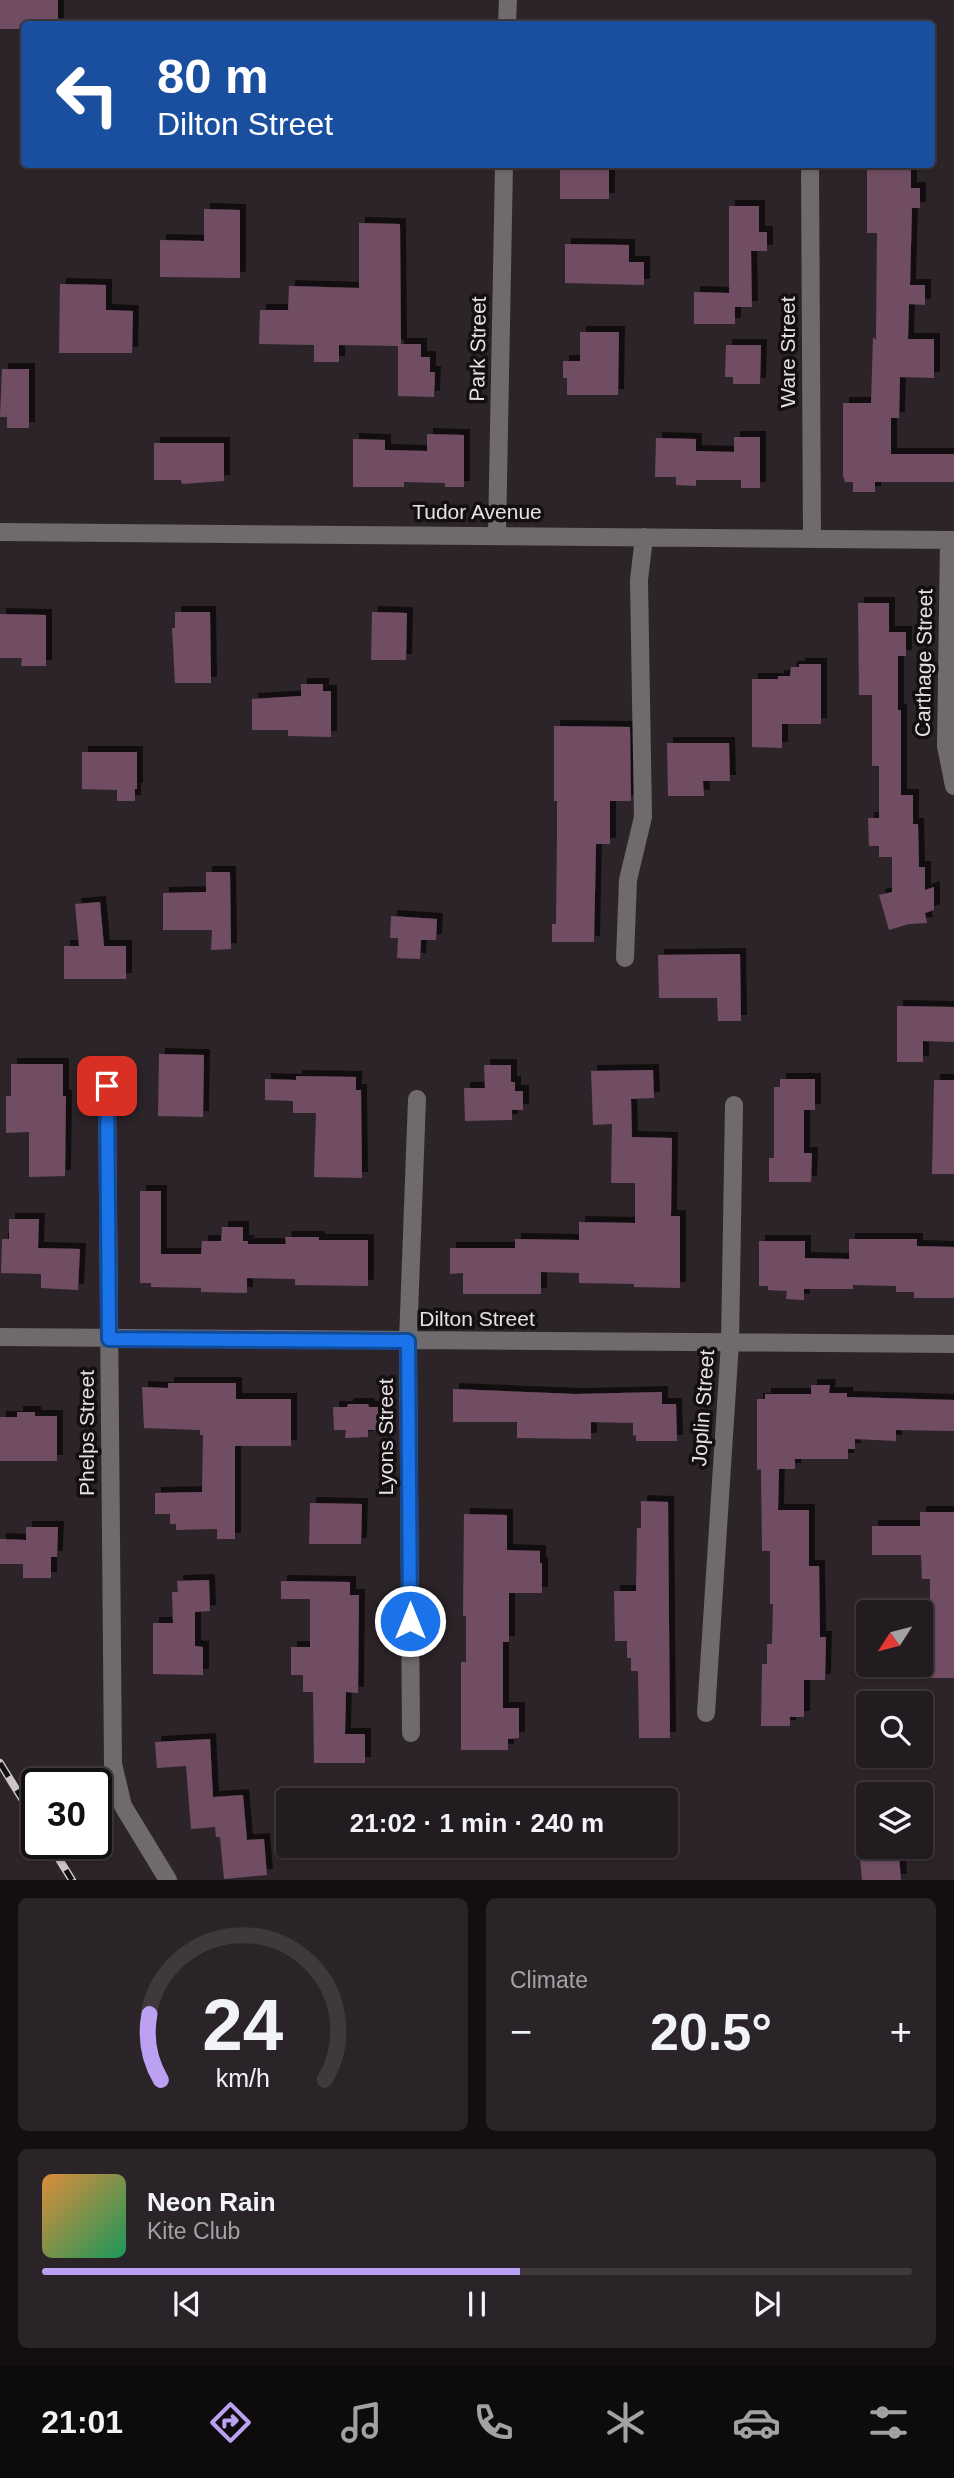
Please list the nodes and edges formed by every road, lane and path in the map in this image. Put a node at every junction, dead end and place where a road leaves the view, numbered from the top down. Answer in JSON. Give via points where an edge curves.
{"nodes":[{"id":1,"x":508,"y":0,"type":"edge"},
{"id":2,"x":507,"y":21,"type":"edge"},
{"id":3,"x":505,"y":168,"type":"edge"},
{"id":4,"x":810,"y":168,"type":"edge"},
{"id":5,"x":0,"y":532,"type":"edge"},
{"id":6,"x":497,"y":535,"type":"junction"},
{"id":7,"x":644,"y":537,"type":"junction"},
{"id":8,"x":812,"y":539,"type":"junction"},
{"id":9,"x":951,"y":540,"type":"edge"},
{"id":10,"x":954,"y":786,"type":"edge"},
{"id":11,"x":625,"y":958,"type":"dead end"},
{"id":12,"x":107,"y":1086,"type":"dead end"},
{"id":13,"x":417,"y":1099,"type":"dead end"},
{"id":14,"x":734,"y":1105,"type":"dead end"},
{"id":15,"x":0,"y":1338,"type":"edge"},
{"id":16,"x":109,"y":1339,"type":"junction"},
{"id":17,"x":408,"y":1341,"type":"junction"},
{"id":18,"x":730,"y":1343,"type":"junction"},
{"id":19,"x":954,"y":1345,"type":"edge"},
{"id":20,"x":706,"y":1713,"type":"dead end"},
{"id":21,"x":411,"y":1732,"type":"dead end"},
{"id":22,"x":168,"y":1880,"type":"edge"}],
"edges":[{"from":1,"to":2,"type":"street"},
{"from":3,"to":6,"type":"street","name":"Park Street"},
{"from":4,"to":8,"type":"street","name":"Ware Street"},
{"from":5,"to":6,"type":"street","name":"Tudor Avenue"},
{"from":6,"to":7,"type":"street","name":"Tudor Avenue"},
{"from":7,"to":8,"type":"street","name":"Tudor Avenue"},
{"from":7,"to":11,"type":"street","via":[[639,580],[643,817],[628,880]]},
{"from":8,"to":9,"type":"street","name":"Tudor Avenue"},
{"from":9,"to":10,"type":"street","name":"Carthage Street","via":[[946,746]]},
{"from":12,"to":16,"type":"street","name":"Phelps Street"},
{"from":13,"to":17,"type":"street","name":"Lyons Street"},
{"from":14,"to":18,"type":"street","name":"Joplin Street"},
{"from":15,"to":16,"type":"street","name":"Dilton Street"},
{"from":16,"to":17,"type":"street","name":"Dilton Street"},
{"from":16,"to":22,"type":"street","name":"Phelps Street","via":[[113,1764],[123,1806]]},
{"from":17,"to":18,"type":"street","name":"Dilton Street"},
{"from":17,"to":21,"type":"street","name":"Lyons Street"},
{"from":18,"to":19,"type":"street","name":"Dilton Street"},
{"from":18,"to":20,"type":"street","name":"Joplin Street"}]}
